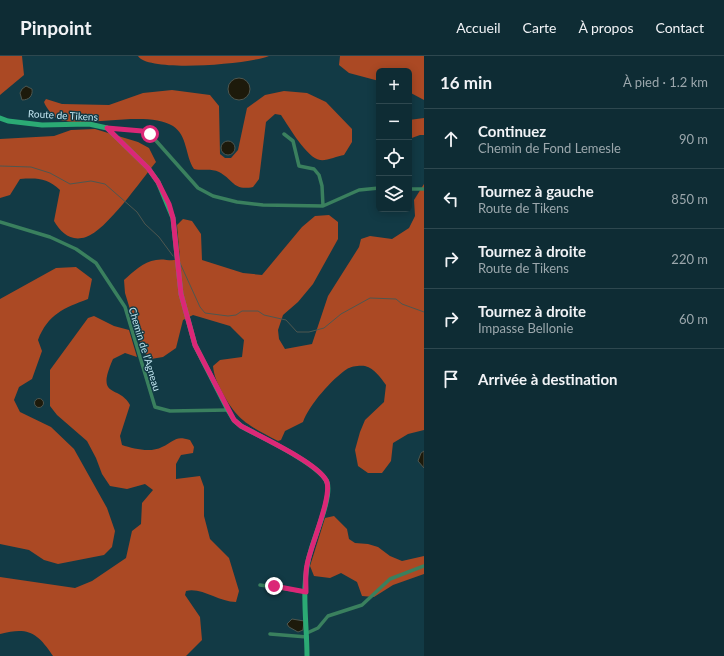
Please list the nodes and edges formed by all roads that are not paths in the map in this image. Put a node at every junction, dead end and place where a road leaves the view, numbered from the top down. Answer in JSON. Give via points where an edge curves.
{"nodes":[{"id":1,"x":0,"y":118,"type":"edge"},
{"id":2,"x":107,"y":128,"type":"junction"},
{"id":3,"x":284,"y":134,"type":"dead end"},
{"id":4,"x":376,"y":188,"type":"edge"},
{"id":5,"x":412,"y":189,"type":"edge"},
{"id":6,"x":424,"y":189,"type":"edge"},
{"id":7,"x":322,"y":206,"type":"junction"},
{"id":8,"x":0,"y":222,"type":"edge"},
{"id":9,"x":228,"y":410,"type":"junction"},
{"id":10,"x":424,"y":566,"type":"edge"},
{"id":11,"x":260,"y":585,"type":"dead end"},
{"id":12,"x":306,"y":592,"type":"junction"},
{"id":13,"x":270,"y":634,"type":"dead end"},
{"id":14,"x":307,"y":635,"type":"junction"},
{"id":15,"x":307,"y":656,"type":"edge"}],
"edges":[{"from":1,"to":2,"type":"street","name":"Route de Tikens","via":[[42,125],[89,124]]},
{"from":2,"to":7,"type":"street","via":[[150,134],[198,188],[213,196],[263,205]]},
{"from":2,"to":9,"type":"street","name":"Route de Tikens","via":[[148,168],[169,204],[173,218],[181,294],[195,345]]},
{"from":3,"to":7,"type":"street","via":[[293,141],[299,166],[314,169],[319,175]]},
{"from":4,"to":7,"type":"street","via":[[359,190]]},
{"from":5,"to":6,"type":"street"},
{"from":8,"to":9,"type":"street","name":"Chemin de l’Agneau","via":[[50,237],[76,249],[96,263],[125,307],[155,407],[170,411]]},
{"from":9,"to":12,"type":"street","name":"Route de Tikens","via":[[241,426],[309,465],[319,472],[328,484],[327,498],[306,567]]},
{"from":10,"to":14,"type":"street","via":[[390,579],[362,605],[328,616],[318,628]]},
{"from":11,"to":12,"type":"street"},
{"from":12,"to":14,"type":"street","name":"Route de Tikens"},
{"from":13,"to":14,"type":"street"},
{"from":14,"to":15,"type":"street","name":"Route de Tikens"}]}
